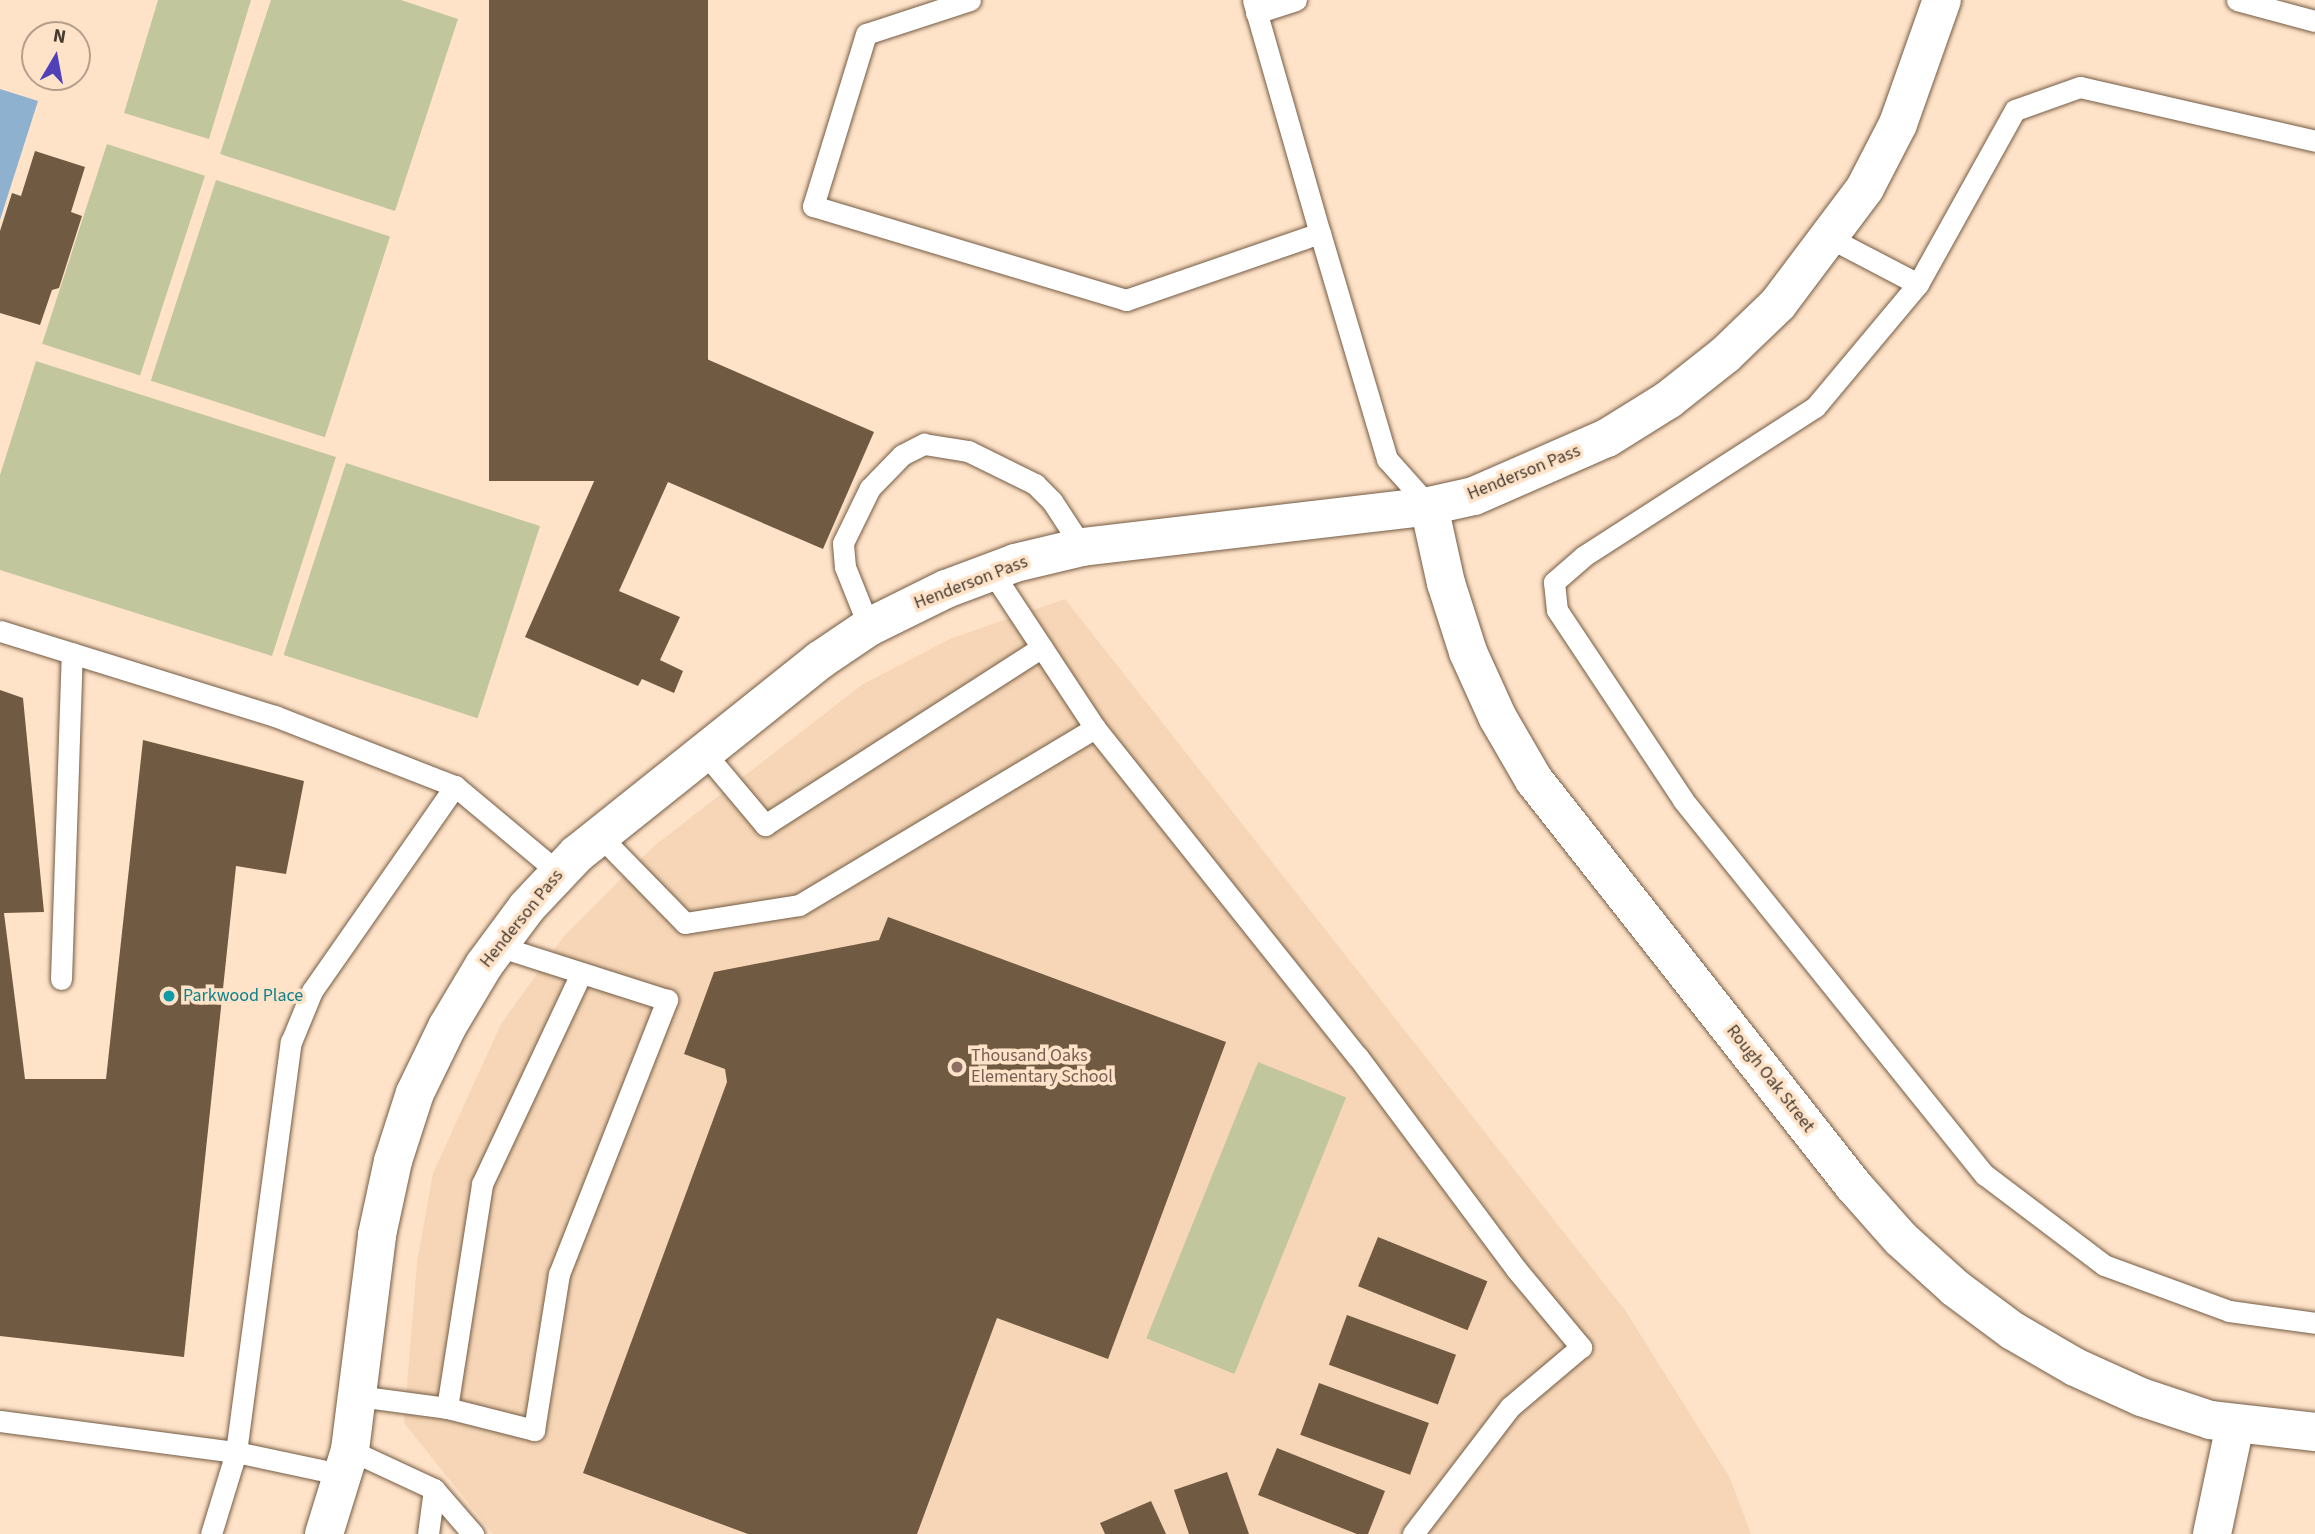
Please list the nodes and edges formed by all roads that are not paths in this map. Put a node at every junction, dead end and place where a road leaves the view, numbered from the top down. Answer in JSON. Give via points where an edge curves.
{"nodes":[{"id":1,"x":970,"y":0,"type":"edge"},
{"id":2,"x":1296,"y":0,"type":"edge"},
{"id":3,"x":1941,"y":0,"type":"edge"},
{"id":4,"x":2238,"y":0,"type":"edge"},
{"id":5,"x":1254,"y":6,"type":"edge"},
{"id":6,"x":2315,"y":21,"type":"edge"},
{"id":7,"x":2315,"y":141,"type":"edge"},
{"id":8,"x":1320,"y":233,"type":"junction"},
{"id":9,"x":1830,"y":238,"type":"junction"},
{"id":10,"x":1918,"y":284,"type":"junction"},
{"id":11,"x":1429,"y":506,"type":"junction"},
{"id":12,"x":1082,"y":547,"type":"junction"},
{"id":13,"x":992,"y":572,"type":"junction"},
{"id":14,"x":869,"y":627,"type":"junction"},
{"id":15,"x":0,"y":631,"type":"edge"},
{"id":16,"x":1042,"y":647,"type":"junction"},
{"id":17,"x":72,"y":653,"type":"junction"},
{"id":18,"x":1095,"y":728,"type":"junction"},
{"id":19,"x":703,"y":751,"type":"junction"},
{"id":20,"x":455,"y":786,"type":"junction"},
{"id":21,"x":599,"y":835,"type":"junction"},
{"id":22,"x":559,"y":873,"type":"junction"},
{"id":23,"x":498,"y":946,"type":"junction"},
{"id":24,"x":581,"y":974,"type":"junction"},
{"id":25,"x":61,"y":979,"type":"dead end"},
{"id":26,"x":2315,"y":1323,"type":"edge"},
{"id":27,"x":358,"y":1396,"type":"junction"},
{"id":28,"x":447,"y":1408,"type":"junction"},
{"id":29,"x":0,"y":1421,"type":"edge"},
{"id":30,"x":2235,"y":1426,"type":"junction"},
{"id":31,"x":2315,"y":1432,"type":"edge"},
{"id":32,"x":236,"y":1452,"type":"junction"},
{"id":33,"x":347,"y":1463,"type":"junction"},
{"id":34,"x":434,"y":1489,"type":"junction"},
{"id":35,"x":211,"y":1534,"type":"edge"},
{"id":36,"x":324,"y":1534,"type":"edge"},
{"id":37,"x":428,"y":1534,"type":"edge"},
{"id":38,"x":473,"y":1534,"type":"edge"},
{"id":39,"x":1413,"y":1534,"type":"edge"},
{"id":40,"x":2212,"y":1534,"type":"edge"}],
"edges":[{"from":1,"to":8,"type":"lane","via":[[866,34],[813,206],[1126,300]]},
{"from":2,"to":5,"type":"lane"},
{"from":3,"to":9,"type":"street","name":"Henderson Pass","via":[[1898,124],[1865,188]]},
{"from":4,"to":6,"type":"lane"},
{"from":5,"to":8,"type":"lane"},
{"from":7,"to":10,"type":"lane","via":[[2080,86],[2015,110]]},
{"from":8,"to":11,"type":"lane","via":[[1387,459]]},
{"from":9,"to":10,"type":"lane"},
{"from":9,"to":11,"type":"street","name":"Henderson Pass","via":[[1778,304],[1725,355],[1668,400],[1607,438],[1542,470]]},
{"from":10,"to":26,"type":"lane","via":[[1815,407],[1584,556],[1554,582],[1557,610],[1683,800],[1985,1175],[2104,1265],[2229,1311]]},
{"from":11,"to":12,"type":"street","name":"Henderson Pass"},
{"from":11,"to":30,"type":"street","name":"Rough Oak Street","via":[[1468,652],[1498,718],[1534,780],[1853,1185],[1901,1239],[1955,1288],[2013,1331],[2075,1367],[2141,1397]]},
{"from":12,"to":13,"type":"street","name":"Henderson Pass"},
{"from":12,"to":14,"type":"lane","via":[[1035,484],[968,451],[923,444],[902,455],[870,488],[843,543],[845,567]]},
{"from":13,"to":14,"type":"street","name":"Henderson Pass"},
{"from":13,"to":16,"type":"lane"},
{"from":14,"to":19,"type":"street","name":"Henderson Pass"},
{"from":15,"to":17,"type":"lane"},
{"from":16,"to":18,"type":"lane"},
{"from":16,"to":19,"type":"lane","via":[[765,825]]},
{"from":17,"to":20,"type":"lane","via":[[275,716]]},
{"from":17,"to":25,"type":"lane"},
{"from":18,"to":21,"type":"lane","via":[[799,905],[685,923]]},
{"from":18,"to":39,"type":"lane","via":[[1359,1057],[1516,1269],[1581,1347],[1510,1407]]},
{"from":19,"to":21,"type":"street","name":"Henderson Pass"},
{"from":20,"to":22,"type":"lane"},
{"from":20,"to":32,"type":"lane","via":[[312,991],[291,1042]]},
{"from":21,"to":22,"type":"street","name":"Henderson Pass"},
{"from":22,"to":23,"type":"street","name":"Henderson Pass"},
{"from":23,"to":24,"type":"lane"},
{"from":23,"to":27,"type":"street","name":"Henderson Pass","via":[[447,1027],[415,1093],[393,1161],[377,1235]]},
{"from":24,"to":28,"type":"lane","via":[[482,1184]]},
{"from":24,"to":28,"type":"lane","via":[[667,1000],[559,1274],[534,1430]]},
{"from":27,"to":28,"type":"lane"},
{"from":27,"to":33,"type":"street","name":"Henderson Pass"},
{"from":29,"to":32,"type":"lane"},
{"from":30,"to":31,"type":"street","name":"Rough Oak Street"},
{"from":30,"to":40,"type":"street"},
{"from":32,"to":33,"type":"lane"},
{"from":32,"to":35,"type":"lane"},
{"from":33,"to":34,"type":"lane"},
{"from":33,"to":36,"type":"street","name":"Henderson Pass"},
{"from":34,"to":37,"type":"lane"},
{"from":34,"to":38,"type":"lane"}]}
